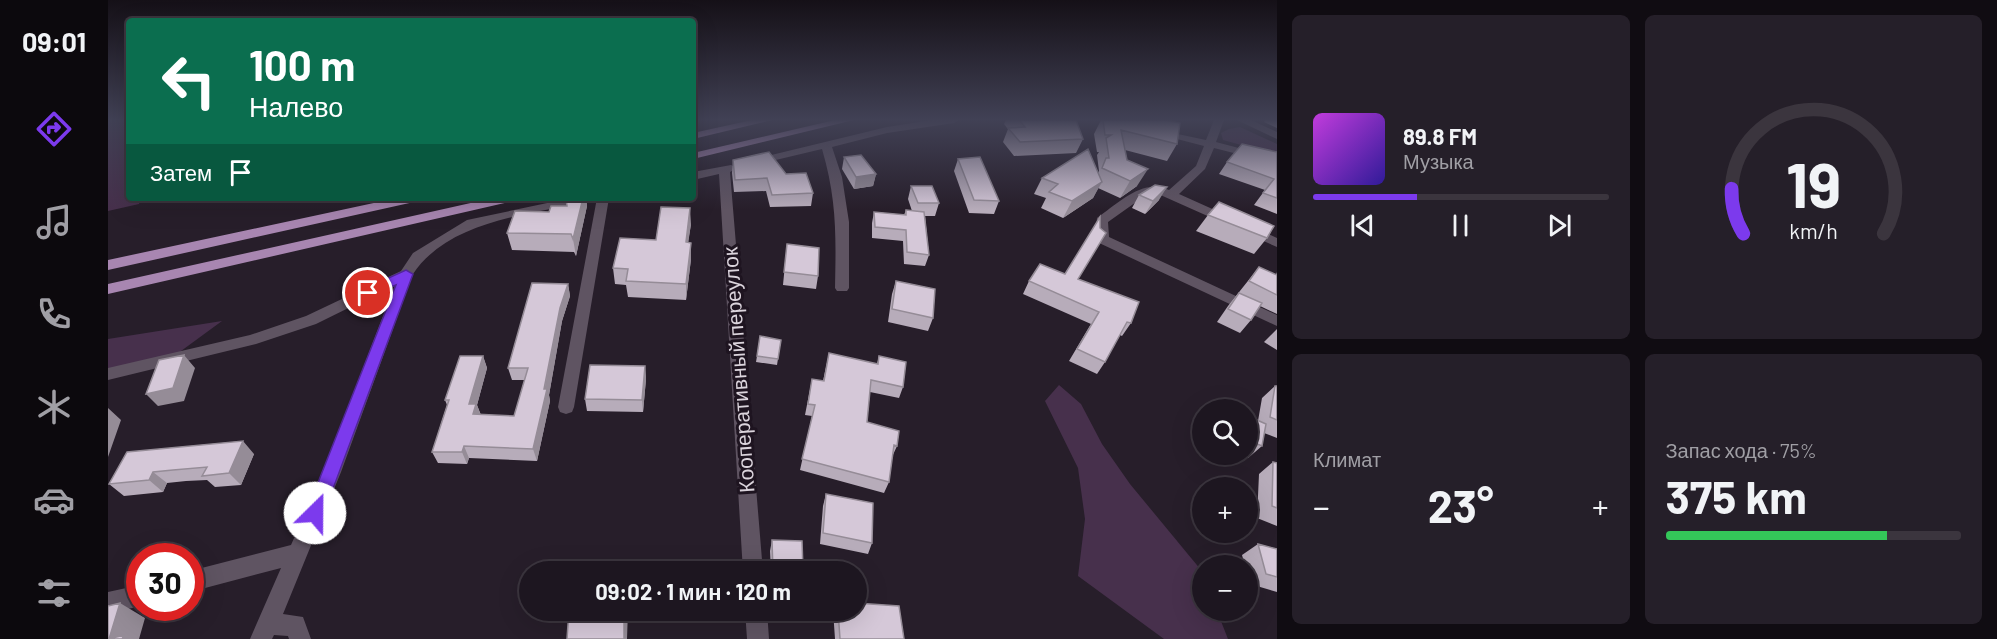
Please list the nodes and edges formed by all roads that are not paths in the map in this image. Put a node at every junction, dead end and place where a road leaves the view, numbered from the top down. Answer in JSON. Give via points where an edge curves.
{"nodes":[{"id":1,"x":720,"y":150,"type":"edge"},
{"id":2,"x":806,"y":150,"type":"edge"},
{"id":3,"x":828,"y":150,"type":"edge"},
{"id":4,"x":1208,"y":150,"type":"edge"},
{"id":5,"x":1234,"y":150,"type":"edge"},
{"id":6,"x":696,"y":155,"type":"edge"},
{"id":7,"x":1277,"y":161,"type":"edge"},
{"id":8,"x":724,"y":169,"type":"junction"},
{"id":9,"x":696,"y":175,"type":"edge"},
{"id":10,"x":1171,"y":195,"type":"junction"},
{"id":11,"x":400,"y":201,"type":"edge"},
{"id":12,"x":495,"y":201,"type":"edge"},
{"id":13,"x":574,"y":201,"type":"edge"},
{"id":14,"x":602,"y":201,"type":"edge"},
{"id":15,"x":1277,"y":243,"type":"edge"},
{"id":16,"x":108,"y":266,"type":"edge"},
{"id":17,"x":406,"y":274,"type":"junction"},
{"id":18,"x":842,"y":288,"type":"dead end"},
{"id":19,"x":108,"y":289,"type":"edge"},
{"id":20,"x":1277,"y":321,"type":"edge"},
{"id":21,"x":108,"y":374,"type":"edge"},
{"id":22,"x":566,"y":407,"type":"dead end"},
{"id":23,"x":298,"y":553,"type":"junction"},
{"id":24,"x":752,"y":561,"type":"edge"},
{"id":25,"x":204,"y":578,"type":"edge"},
{"id":26,"x":126,"y":598,"type":"edge"},
{"id":27,"x":108,"y":603,"type":"edge"},
{"id":28,"x":757,"y":621,"type":"edge"},
{"id":29,"x":265,"y":631,"type":"edge"},
{"id":30,"x":300,"y":639,"type":"edge"},
{"id":31,"x":758,"y":639,"type":"edge"}],
"edges":[{"from":1,"to":6,"type":"main road"},
{"from":2,"to":8,"type":"street"},
{"from":3,"to":18,"type":"street","via":[[843,222]]},
{"from":4,"to":10,"type":"street","via":[[1200,169]]},
{"from":5,"to":7,"type":"street"},
{"from":8,"to":9,"type":"street"},
{"from":8,"to":24,"type":"street","name":"Кооперативный переулок"},
{"from":10,"to":15,"type":"street"},
{"from":10,"to":20,"type":"street","via":[[1157,189],[1142,192],[1102,221],[1102,239]]},
{"from":11,"to":16,"type":"main road"},
{"from":12,"to":19,"type":"main road"},
{"from":13,"to":17,"type":"street","via":[[472,223],[418,256]]},
{"from":14,"to":22,"type":"street"},
{"from":17,"to":21,"type":"street","via":[[291,327]]},
{"from":17,"to":23,"type":"street"},
{"from":23,"to":25,"type":"street"},
{"from":23,"to":29,"type":"street"},
{"from":26,"to":27,"type":"street"},
{"from":28,"to":31,"type":"street"},
{"from":29,"to":30,"type":"street","via":[[295,625]]}]}
